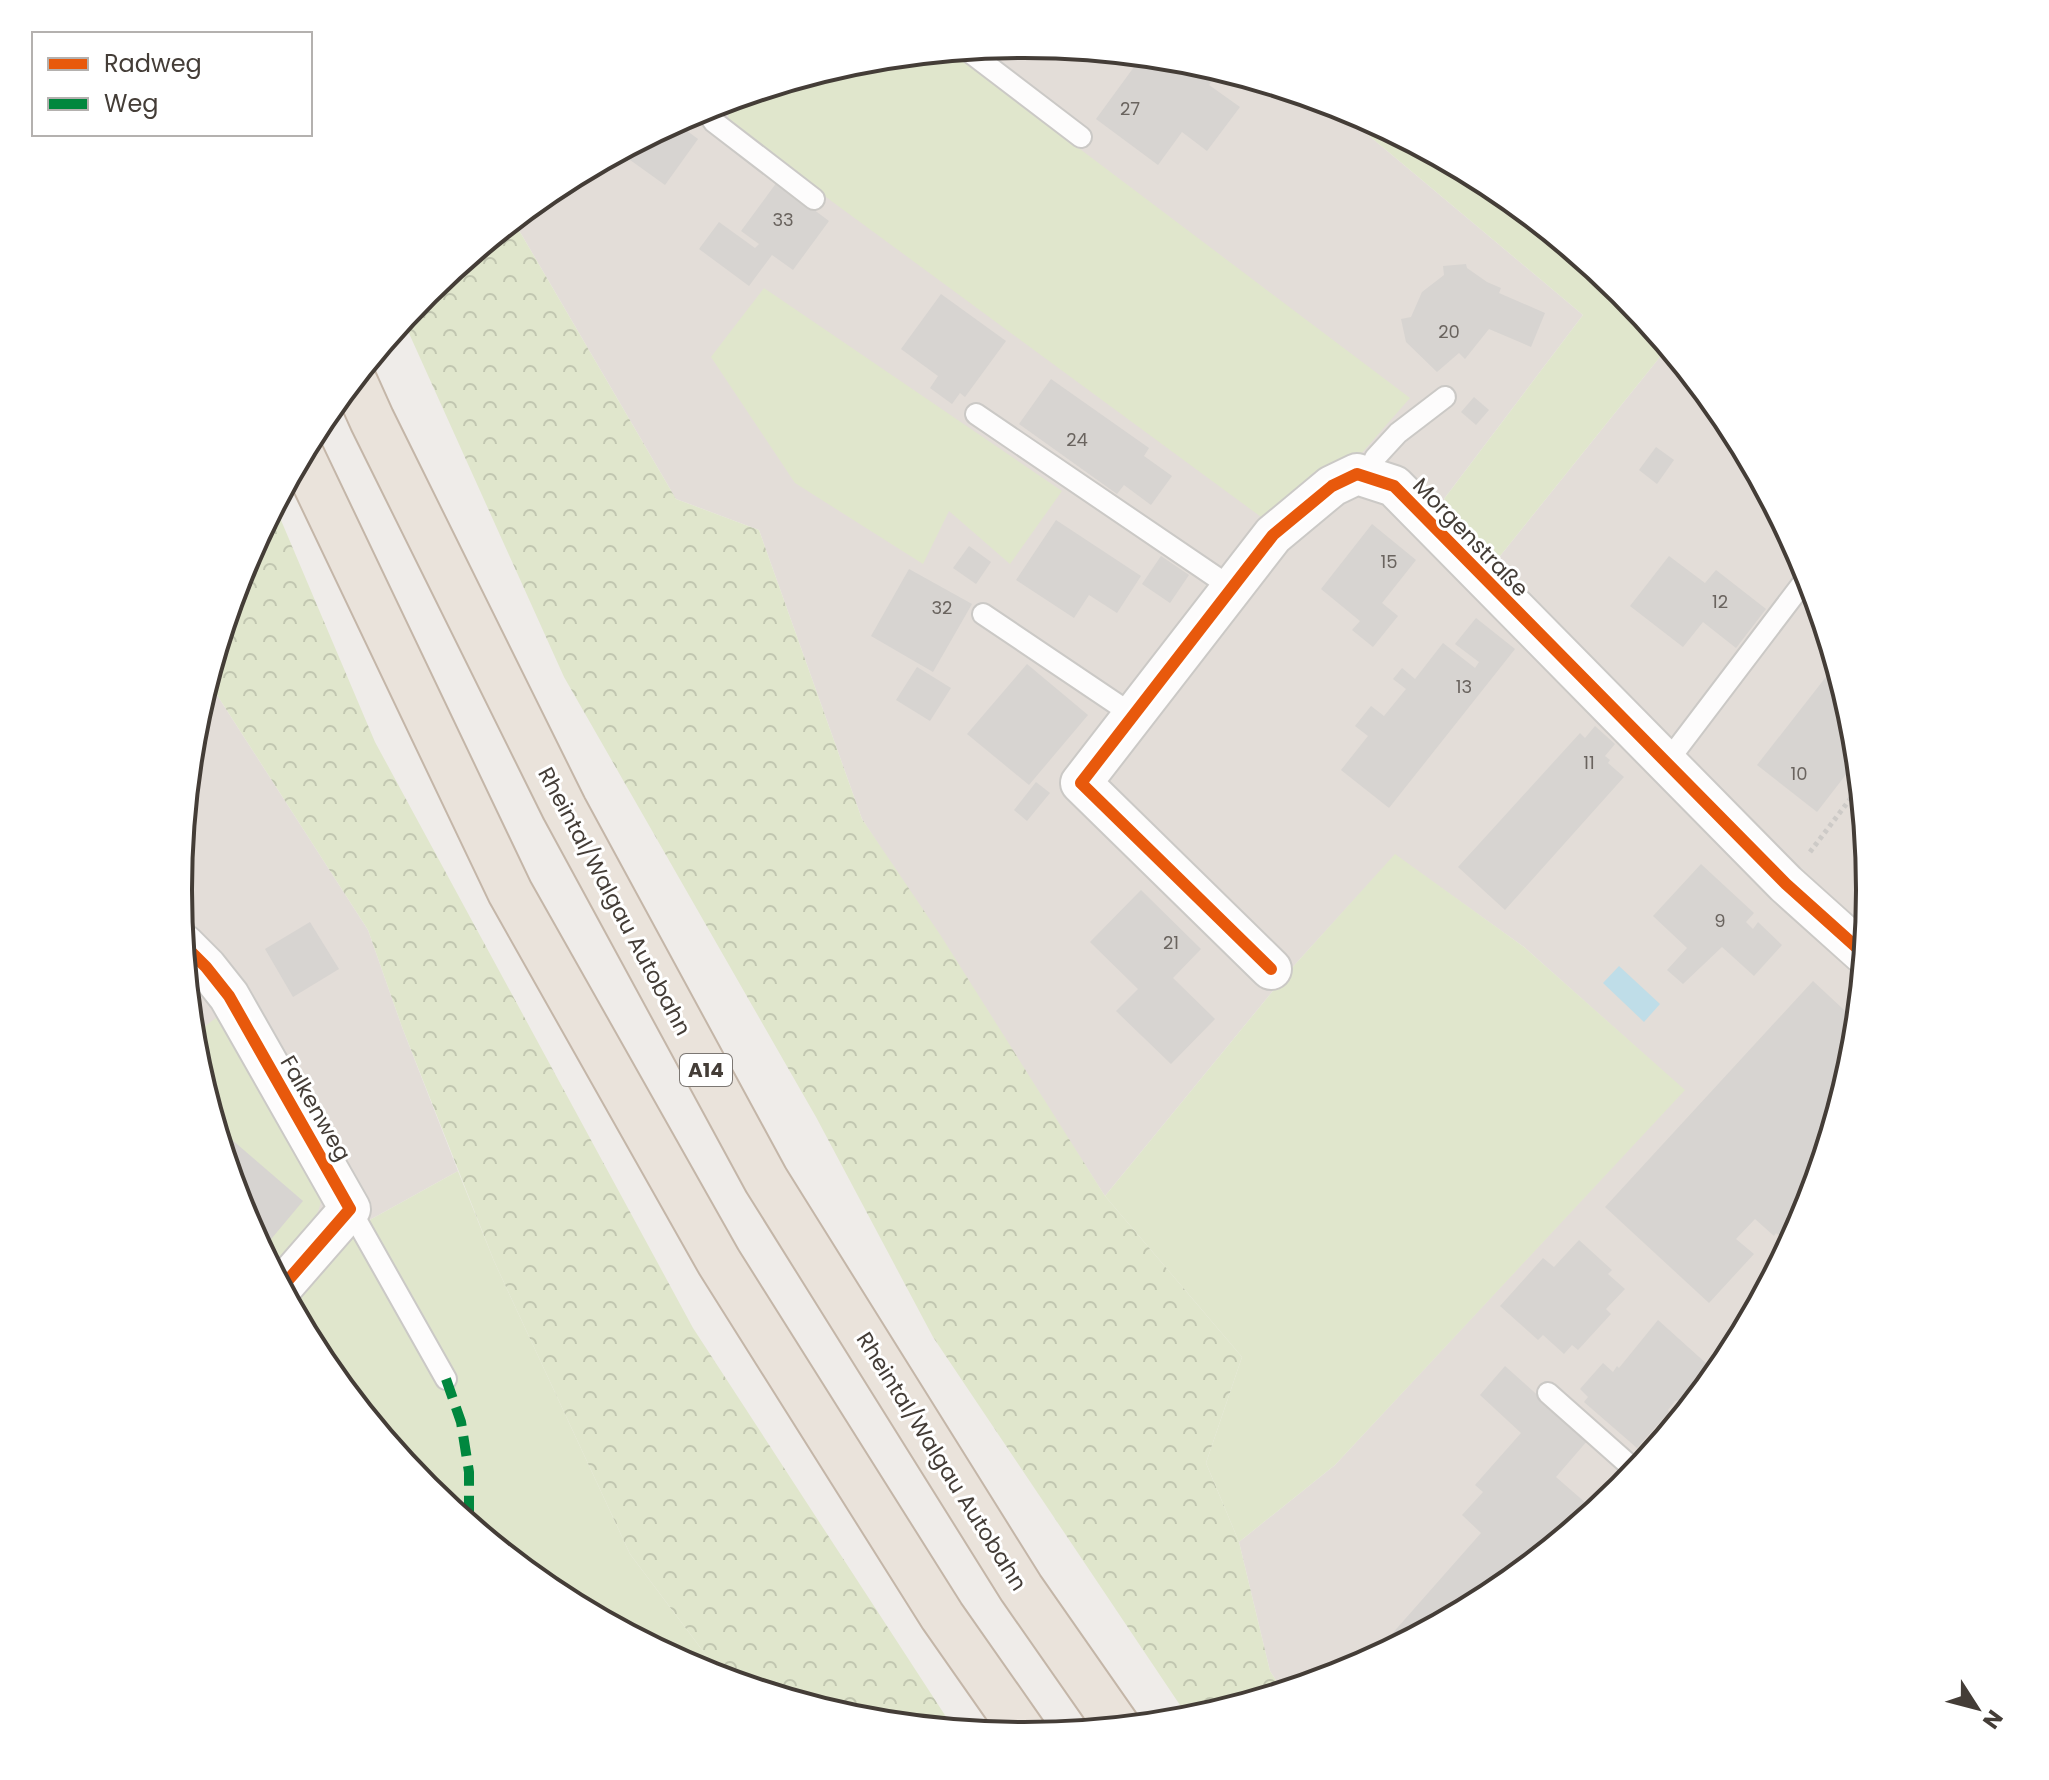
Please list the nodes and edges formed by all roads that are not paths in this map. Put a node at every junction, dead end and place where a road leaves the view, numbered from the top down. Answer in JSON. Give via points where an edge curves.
{"nodes":[{"id":1,"x":980,"y":60,"type":"edge"},
{"id":2,"x":712,"y":119,"type":"edge"},
{"id":3,"x":1081,"y":137,"type":"dead end"},
{"id":4,"x":814,"y":199,"type":"dead end"},
{"id":5,"x":359,"y":391,"type":"edge"},
{"id":6,"x":1445,"y":397,"type":"dead end"},
{"id":7,"x":976,"y":414,"type":"dead end"},
{"id":8,"x":308,"y":468,"type":"edge"},
{"id":9,"x":1370,"y":478,"type":"junction"},
{"id":10,"x":1232,"y":588,"type":"junction"},
{"id":11,"x":1799,"y":588,"type":"edge"},
{"id":12,"x":983,"y":614,"type":"dead end"},
{"id":13,"x":1133,"y":715,"type":"junction"},
{"id":14,"x":1667,"y":762,"type":"junction"},
{"id":15,"x":1855,"y":946,"type":"edge"},
{"id":16,"x":195,"y":956,"type":"edge"},
{"id":17,"x":1271,"y":969,"type":"dead end"},
{"id":18,"x":350,"y":1209,"type":"junction"},
{"id":19,"x":289,"y":1279,"type":"edge"},
{"id":20,"x":446,"y":1379,"type":"dead end"},
{"id":21,"x":1548,"y":1393,"type":"dead end"},
{"id":22,"x":1627,"y":1463,"type":"edge"},
{"id":23,"x":1111,"y":1717,"type":"edge"},
{"id":24,"x":1016,"y":1722,"type":"edge"}],
"edges":[{"from":1,"to":3,"type":"lane"},
{"from":2,"to":4,"type":"lane"},
{"from":5,"to":23,"type":"highway","name":"Rheintal/Walgau Autobahn","number":"A14","via":[[564,808],[766,1180],[1021,1588]]},
{"from":6,"to":9,"type":"lane","via":[[1398,433],[1375,458]]},
{"from":7,"to":10,"type":"lane"},
{"from":8,"to":24,"type":"highway","via":[[510,892],[719,1262],[942,1616]]},
{"from":9,"to":10,"type":"street","via":[[1357,474],[1332,486],[1273,535]]},
{"from":9,"to":14,"type":"street","name":"Morgenstraße","via":[[1394,486]]},
{"from":10,"to":13,"type":"street"},
{"from":11,"to":14,"type":"lane"},
{"from":12,"to":13,"type":"lane"},
{"from":13,"to":17,"type":"street","via":[[1081,783]]},
{"from":14,"to":15,"type":"street","name":"Morgenstraße"},
{"from":16,"to":18,"type":"street","name":"Falkenweg","via":[[229,996]]},
{"from":18,"to":19,"type":"street"},
{"from":18,"to":20,"type":"lane"},
{"from":21,"to":22,"type":"lane"}]}
